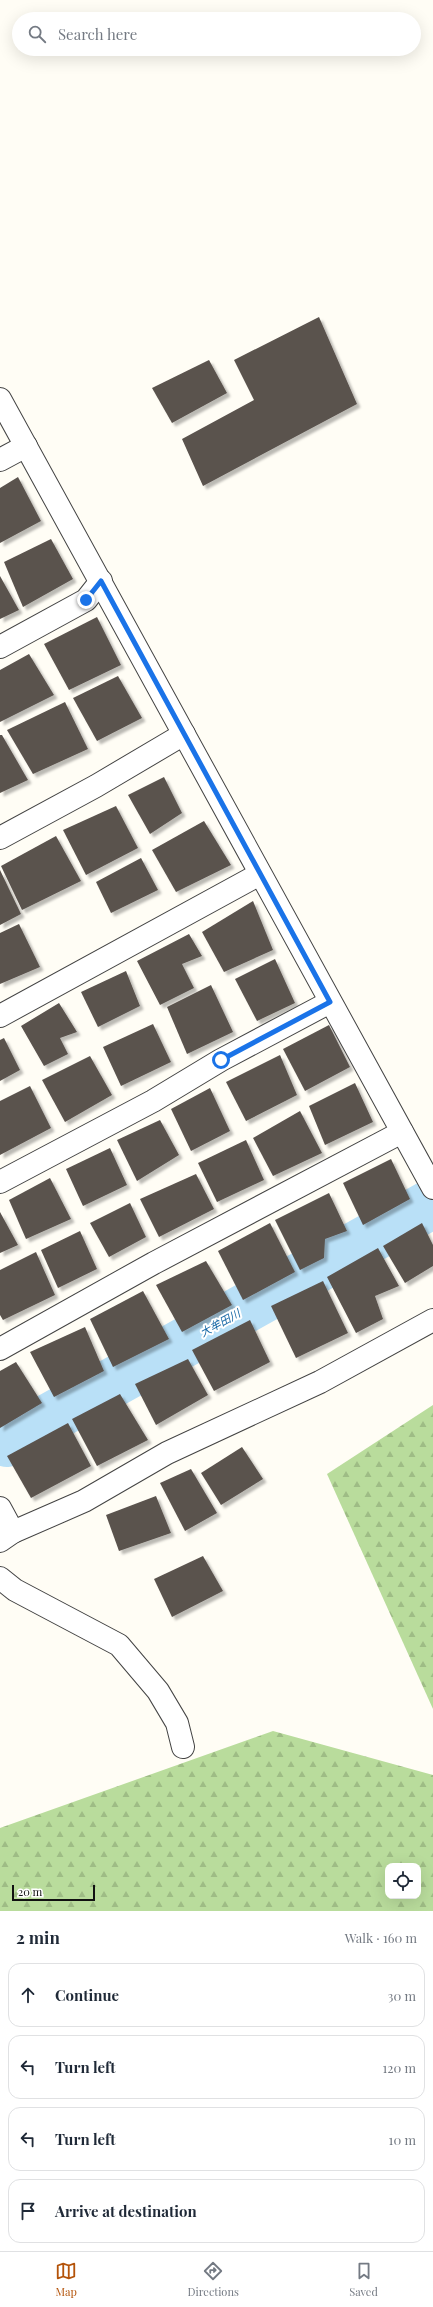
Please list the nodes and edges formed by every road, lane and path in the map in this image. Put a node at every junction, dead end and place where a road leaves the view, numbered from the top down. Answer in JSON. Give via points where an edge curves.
{"nodes":[{"id":1,"x":0,"y":399,"type":"edge"},
{"id":2,"x":26,"y":446,"type":"junction"},
{"id":3,"x":0,"y":460,"type":"edge"},
{"id":4,"x":101,"y":581,"type":"junction"},
{"id":5,"x":0,"y":647,"type":"edge"},
{"id":6,"x":184,"y":734,"type":"junction"},
{"id":7,"x":0,"y":838,"type":"edge"},
{"id":8,"x":260,"y":874,"type":"junction"},
{"id":9,"x":330,"y":1002,"type":"junction"},
{"id":10,"x":0,"y":1016,"type":"edge"},
{"id":11,"x":402,"y":1132,"type":"junction"},
{"id":12,"x":0,"y":1182,"type":"edge"},
{"id":13,"x":432,"y":1187,"type":"edge"},
{"id":14,"x":433,"y":1320,"type":"edge"},
{"id":15,"x":0,"y":1349,"type":"edge"},
{"id":16,"x":0,"y":1508,"type":"edge"},
{"id":17,"x":6,"y":1537,"type":"edge"},
{"id":18,"x":0,"y":1578,"type":"edge"},
{"id":19,"x":183,"y":1747,"type":"dead end"}],
"edges":[{"from":1,"to":2,"type":"street"},
{"from":2,"to":3,"type":"street"},
{"from":2,"to":4,"type":"street"},
{"from":4,"to":5,"type":"street","via":[[86,600]]},
{"from":4,"to":6,"type":"street"},
{"from":6,"to":7,"type":"street"},
{"from":6,"to":8,"type":"street"},
{"from":8,"to":9,"type":"street"},
{"from":8,"to":10,"type":"street"},
{"from":9,"to":11,"type":"street"},
{"from":9,"to":12,"type":"street","via":[[221,1060],[153,1101]]},
{"from":11,"to":13,"type":"street"},
{"from":11,"to":15,"type":"street","via":[[154,1263]]},
{"from":14,"to":17,"type":"street","via":[[320,1382],[167,1453],[84,1501]]},
{"from":16,"to":17,"type":"street"},
{"from":18,"to":19,"type":"street","via":[[15,1590],[119,1645],[158,1692],[177,1723]]}]}
